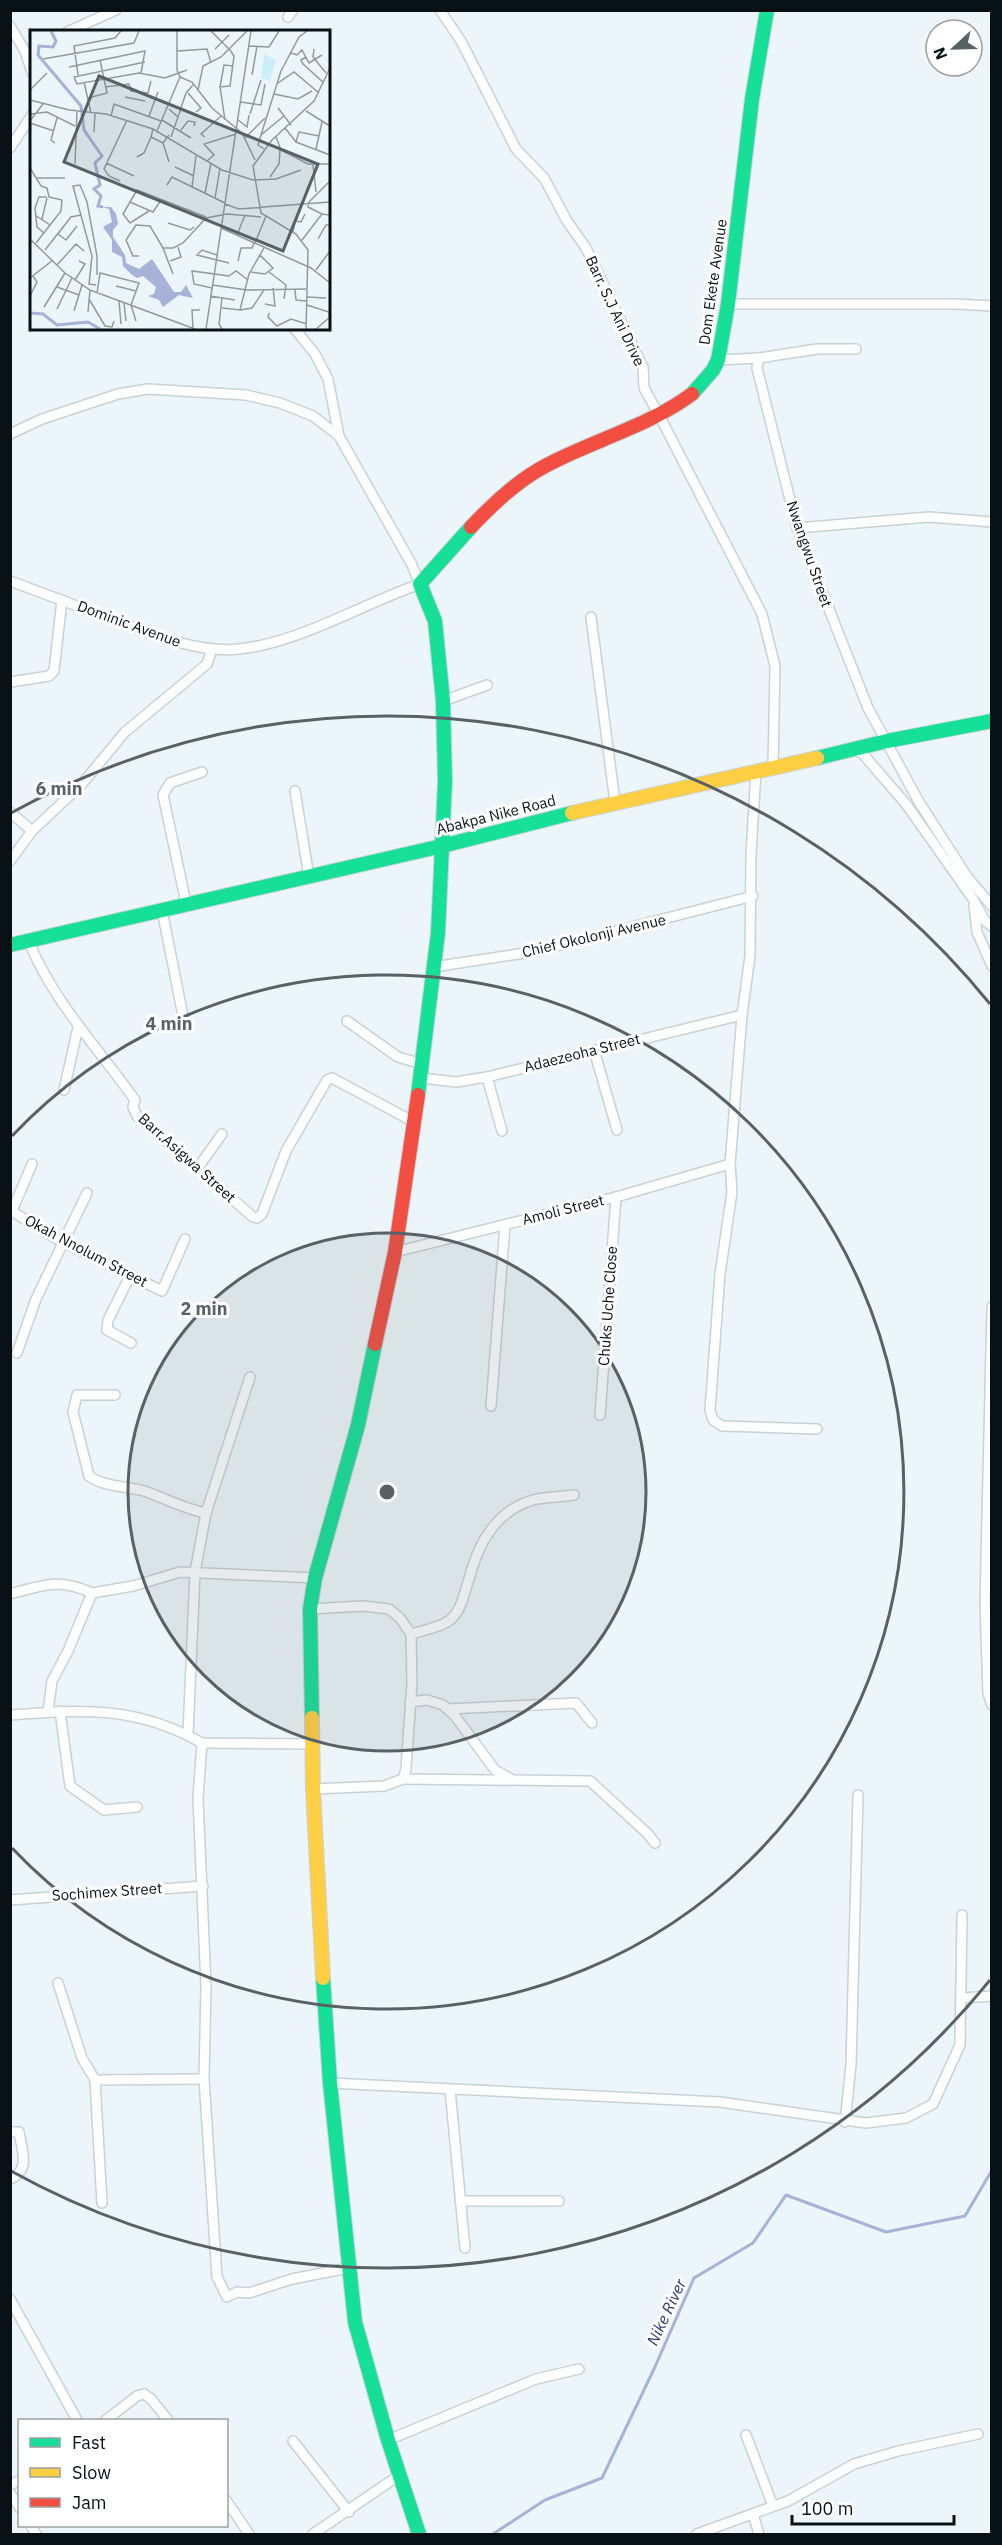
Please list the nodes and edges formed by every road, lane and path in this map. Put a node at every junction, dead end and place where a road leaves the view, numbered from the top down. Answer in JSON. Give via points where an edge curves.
{"nodes":[{"id":1,"x":116,"y":10,"type":"edge"},
{"id":2,"x":440,"y":10,"type":"edge"},
{"id":3,"x":767,"y":10,"type":"edge"},
{"id":4,"x":10,"y":26,"type":"edge"},
{"id":5,"x":71,"y":30,"type":"edge"},
{"id":6,"x":28,"y":49,"type":"edge"},
{"id":7,"x":30,"y":117,"type":"edge"},
{"id":8,"x":14,"y":133,"type":"edge"},
{"id":9,"x":10,"y":148,"type":"edge"},
{"id":10,"x":728,"y":303,"type":"junction"},
{"id":11,"x":992,"y":306,"type":"edge"},
{"id":12,"x":296,"y":330,"type":"edge"},
{"id":13,"x":856,"y":349,"type":"dead end"},
{"id":14,"x":759,"y":358,"type":"junction"},
{"id":15,"x":718,"y":360,"type":"junction"},
{"id":16,"x":659,"y":415,"type":"junction"},
{"id":17,"x":10,"y":434,"type":"edge"},
{"id":18,"x":339,"y":436,"type":"junction"},
{"id":19,"x":992,"y":522,"type":"edge"},
{"id":20,"x":797,"y":528,"type":"junction"},
{"id":21,"x":10,"y":581,"type":"edge"},
{"id":22,"x":420,"y":584,"type":"junction"},
{"id":23,"x":62,"y":600,"type":"junction"},
{"id":24,"x":591,"y":617,"type":"dead end"},
{"id":25,"x":212,"y":649,"type":"junction"},
{"id":26,"x":10,"y":682,"type":"edge"},
{"id":27,"x":487,"y":685,"type":"dead end"},
{"id":28,"x":443,"y":701,"type":"junction"},
{"id":29,"x":992,"y":721,"type":"edge"},
{"id":30,"x":887,"y":741,"type":"junction"},
{"id":31,"x":773,"y":768,"type":"junction"},
{"id":32,"x":202,"y":772,"type":"dead end"},
{"id":33,"x":756,"y":772,"type":"junction"},
{"id":34,"x":295,"y":791,"type":"dead end"},
{"id":35,"x":615,"y":802,"type":"junction"},
{"id":36,"x":10,"y":812,"type":"edge"},
{"id":37,"x":32,"y":831,"type":"junction"},
{"id":38,"x":442,"y":846,"type":"junction"},
{"id":39,"x":10,"y":861,"type":"edge"},
{"id":40,"x":309,"y":877,"type":"junction"},
{"id":41,"x":753,"y":896,"type":"junction"},
{"id":42,"x":973,"y":899,"type":"junction"},
{"id":43,"x":186,"y":903,"type":"junction"},
{"id":44,"x":992,"y":906,"type":"edge"},
{"id":45,"x":162,"y":910,"type":"junction"},
{"id":46,"x":992,"y":926,"type":"edge"},
{"id":47,"x":29,"y":942,"type":"junction"},
{"id":48,"x":10,"y":945,"type":"edge"},
{"id":49,"x":992,"y":966,"type":"edge"},
{"id":50,"x":433,"y":967,"type":"junction"},
{"id":51,"x":742,"y":1015,"type":"junction"},
{"id":52,"x":184,"y":1021,"type":"dead end"},
{"id":53,"x":347,"y":1021,"type":"dead end"},
{"id":54,"x":78,"y":1027,"type":"junction"},
{"id":55,"x":594,"y":1050,"type":"junction"},
{"id":56,"x":422,"y":1071,"type":"junction"},
{"id":57,"x":487,"y":1077,"type":"junction"},
{"id":58,"x":64,"y":1090,"type":"dead end"},
{"id":59,"x":414,"y":1122,"type":"junction"},
{"id":60,"x":617,"y":1130,"type":"dead end"},
{"id":61,"x":502,"y":1131,"type":"dead end"},
{"id":62,"x":222,"y":1134,"type":"dead end"},
{"id":63,"x":32,"y":1164,"type":"dead end"},
{"id":64,"x":730,"y":1164,"type":"junction"},
{"id":65,"x":197,"y":1169,"type":"junction"},
{"id":66,"x":87,"y":1193,"type":"dead end"},
{"id":67,"x":616,"y":1197,"type":"junction"},
{"id":68,"x":11,"y":1210,"type":"edge"},
{"id":69,"x":505,"y":1225,"type":"junction"},
{"id":70,"x":185,"y":1239,"type":"dead end"},
{"id":71,"x":65,"y":1243,"type":"junction"},
{"id":72,"x":395,"y":1252,"type":"junction"},
{"id":73,"x":131,"y":1274,"type":"junction"},
{"id":74,"x":992,"y":1307,"type":"edge"},
{"id":75,"x":131,"y":1343,"type":"dead end"},
{"id":76,"x":17,"y":1353,"type":"dead end"},
{"id":77,"x":250,"y":1377,"type":"dead end"},
{"id":78,"x":115,"y":1395,"type":"dead end"},
{"id":79,"x":491,"y":1406,"type":"dead end"},
{"id":80,"x":600,"y":1415,"type":"dead end"},
{"id":81,"x":991,"y":1420,"type":"edge"},
{"id":82,"x":817,"y":1429,"type":"dead end"},
{"id":83,"x":574,"y":1495,"type":"dead end"},
{"id":84,"x":206,"y":1513,"type":"junction"},
{"id":85,"x":195,"y":1572,"type":"junction"},
{"id":86,"x":315,"y":1578,"type":"junction"},
{"id":87,"x":93,"y":1593,"type":"junction"},
{"id":88,"x":10,"y":1594,"type":"edge"},
{"id":89,"x":310,"y":1609,"type":"junction"},
{"id":90,"x":411,"y":1634,"type":"junction"},
{"id":91,"x":410,"y":1702,"type":"junction"},
{"id":92,"x":992,"y":1705,"type":"edge"},
{"id":93,"x":448,"y":1709,"type":"junction"},
{"id":94,"x":60,"y":1711,"type":"junction"},
{"id":95,"x":48,"y":1712,"type":"junction"},
{"id":96,"x":10,"y":1715,"type":"edge"},
{"id":97,"x":592,"y":1723,"type":"dead end"},
{"id":98,"x":188,"y":1735,"type":"junction"},
{"id":99,"x":202,"y":1743,"type":"junction"},
{"id":100,"x":312,"y":1744,"type":"junction"},
{"id":101,"x":403,"y":1779,"type":"junction"},
{"id":102,"x":513,"y":1780,"type":"junction"},
{"id":103,"x":313,"y":1789,"type":"junction"},
{"id":104,"x":858,"y":1795,"type":"dead end"},
{"id":105,"x":137,"y":1806,"type":"dead end"},
{"id":106,"x":655,"y":1843,"type":"dead end"},
{"id":107,"x":203,"y":1886,"type":"junction"},
{"id":108,"x":10,"y":1900,"type":"edge"},
{"id":109,"x":962,"y":1915,"type":"dead end"},
{"id":110,"x":58,"y":1983,"type":"dead end"},
{"id":111,"x":992,"y":1996,"type":"edge"},
{"id":112,"x":962,"y":1998,"type":"junction"},
{"id":113,"x":204,"y":2079,"type":"junction"},
{"id":114,"x":95,"y":2080,"type":"junction"},
{"id":115,"x":330,"y":2083,"type":"junction"},
{"id":116,"x":450,"y":2089,"type":"junction"},
{"id":117,"x":845,"y":2122,"type":"junction"},
{"id":118,"x":10,"y":2132,"type":"edge"},
{"id":119,"x":10,"y":2179,"type":"edge"},
{"id":120,"x":460,"y":2200,"type":"junction"},
{"id":121,"x":559,"y":2201,"type":"dead end"},
{"id":122,"x":102,"y":2203,"type":"dead end"},
{"id":123,"x":465,"y":2248,"type":"dead end"},
{"id":124,"x":348,"y":2268,"type":"junction"},
{"id":125,"x":10,"y":2299,"type":"edge"},
{"id":126,"x":579,"y":2369,"type":"dead end"},
{"id":127,"x":76,"y":2419,"type":"edge"},
{"id":128,"x":108,"y":2419,"type":"edge"},
{"id":129,"x":167,"y":2419,"type":"edge"},
{"id":130,"x":978,"y":2434,"type":"dead end"},
{"id":131,"x":746,"y":2435,"type":"dead end"},
{"id":132,"x":293,"y":2440,"type":"dead end"},
{"id":133,"x":388,"y":2440,"type":"junction"},
{"id":134,"x":401,"y":2474,"type":"junction"},
{"id":135,"x":228,"y":2503,"type":"edge"},
{"id":136,"x":773,"y":2506,"type":"junction"},
{"id":137,"x":349,"y":2512,"type":"junction"},
{"id":138,"x":753,"y":2514,"type":"junction"},
{"id":139,"x":419,"y":2533,"type":"edge"},
{"id":140,"x":249,"y":2535,"type":"edge"},
{"id":141,"x":313,"y":2535,"type":"edge"},
{"id":142,"x":697,"y":2535,"type":"edge"},
{"id":143,"x":759,"y":2535,"type":"edge"}],
"edges":[{"from":1,"to":5,"type":"street"},
{"from":2,"to":16,"type":"street","name":"Barr. S.J Ani Drive","via":[[461,41],[516,149],[544,178],[586,248],[644,366],[644,388]]},
{"from":3,"to":10,"type":"main road","name":"Dom Ekete Avenue","via":[[752,99]]},
{"from":4,"to":6,"type":"street"},
{"from":7,"to":8,"type":"street"},
{"from":8,"to":9,"type":"street"},
{"from":10,"to":11,"type":"street"},
{"from":10,"to":15,"type":"main road","name":"Dom Ekete Avenue"},
{"from":12,"to":18,"type":"street","via":[[328,379]]},
{"from":13,"to":14,"type":"street","via":[[817,348]]},
{"from":14,"to":15,"type":"street"},
{"from":14,"to":20,"type":"street","name":"Nwangwu Street","via":[[757,368]]},
{"from":15,"to":16,"type":"main road","name":"Dom Ekete Avenue","via":[[696,391]]},
{"from":16,"to":22,"type":"main road","name":"Dom Ekete Avenue","via":[[544,466],[489,508]]},
{"from":16,"to":31,"type":"street","name":"Barr. S.J Ani Drive","via":[[762,614],[775,666]]},
{"from":17,"to":18,"type":"street","via":[[118,394],[148,390],[246,395],[280,402],[313,416]]},
{"from":18,"to":22,"type":"street"},
{"from":19,"to":20,"type":"street","via":[[929,517]]},
{"from":20,"to":30,"type":"street","name":"Nwangwu Street","via":[[868,708]]},
{"from":21,"to":23,"type":"street","name":"Dominic Avenue"},
{"from":22,"to":25,"type":"street","name":"Dominic Avenue","via":[[278,642]]},
{"from":22,"to":28,"type":"main road","via":[[435,621]]},
{"from":23,"to":25,"type":"street","name":"Dominic Avenue","via":[[163,638]]},
{"from":23,"to":26,"type":"street","via":[[54,671],[49,676]]},
{"from":24,"to":35,"type":"street"},
{"from":25,"to":37,"type":"street","via":[[207,664],[125,732],[82,784]]},
{"from":27,"to":28,"type":"street"},
{"from":28,"to":38,"type":"main road"},
{"from":29,"to":30,"type":"main road","name":"Abakpa Nike Road"},
{"from":30,"to":31,"type":"main road","name":"Abakpa Nike Road"},
{"from":30,"to":44,"type":"street","name":"Nwangwu Street","via":[[919,802],[968,878]]},
{"from":31,"to":33,"type":"main road","name":"Abakpa Nike Road"},
{"from":32,"to":43,"type":"street","via":[[170,783],[163,795]]},
{"from":33,"to":35,"type":"main road","name":"Abakpa Nike Road"},
{"from":33,"to":41,"type":"street","via":[[751,854]]},
{"from":33,"to":42,"type":"street","via":[[859,751],[906,804]]},
{"from":34,"to":40,"type":"street"},
{"from":35,"to":38,"type":"main road","name":"Abakpa Nike Road"},
{"from":36,"to":37,"type":"street"},
{"from":37,"to":39,"type":"street"},
{"from":38,"to":40,"type":"main road","name":"Abakpa Nike Road"},
{"from":38,"to":50,"type":"main road"},
{"from":40,"to":43,"type":"main road","name":"Abakpa Nike Road"},
{"from":41,"to":50,"type":"street","name":"Chief Okolonji Avenue","via":[[538,951]]},
{"from":41,"to":51,"type":"street"},
{"from":42,"to":46,"type":"street"},
{"from":42,"to":49,"type":"street","via":[[977,932]]},
{"from":43,"to":45,"type":"main road","name":"Abakpa Nike Road"},
{"from":45,"to":47,"type":"main road","name":"Abakpa Nike Road"},
{"from":45,"to":52,"type":"street"},
{"from":47,"to":48,"type":"main road","name":"Abakpa Nike Road"},
{"from":47,"to":54,"type":"street","name":"Barr.Asigwa Street","via":[[37,962]]},
{"from":50,"to":56,"type":"main road"},
{"from":51,"to":55,"type":"street","name":"Adaezeoha Street"},
{"from":51,"to":64,"type":"street"},
{"from":53,"to":56,"type":"street","name":"Adaezeoha Street"},
{"from":54,"to":58,"type":"street"},
{"from":54,"to":65,"type":"street","name":"Barr.Asigwa Street","via":[[135,1100],[137,1116]]},
{"from":55,"to":57,"type":"street","name":"Adaezeoha Street"},
{"from":55,"to":60,"type":"street"},
{"from":56,"to":57,"type":"street","name":"Adaezeoha Street","via":[[456,1082]]},
{"from":56,"to":59,"type":"main road"},
{"from":57,"to":61,"type":"street"},
{"from":59,"to":65,"type":"street","name":"Barr.Asigwa Street","via":[[332,1078],[327,1080],[286,1151],[257,1218]]},
{"from":59,"to":72,"type":"main road"},
{"from":62,"to":65,"type":"street"},
{"from":63,"to":68,"type":"street"},
{"from":64,"to":67,"type":"street","name":"Amoli Street"},
{"from":64,"to":82,"type":"street","via":[[732,1192],[720,1274],[710,1410],[713,1420],[722,1426]]},
{"from":66,"to":71,"type":"street"},
{"from":67,"to":69,"type":"street","name":"Amoli Street"},
{"from":67,"to":80,"type":"street","name":"Chuks Uche Close"},
{"from":68,"to":71,"type":"street","name":"Okah Nnolum Street"},
{"from":69,"to":72,"type":"street","name":"Amoli Street"},
{"from":69,"to":79,"type":"street"},
{"from":70,"to":73,"type":"street","name":"Okah Nnolum Street","via":[[162,1291]]},
{"from":71,"to":73,"type":"street","name":"Okah Nnolum Street"},
{"from":71,"to":76,"type":"street","via":[[36,1299]]},
{"from":72,"to":86,"type":"main road","via":[[358,1425]]},
{"from":73,"to":75,"type":"street","via":[[108,1320],[107,1330]]},
{"from":74,"to":81,"type":"street"},
{"from":77,"to":84,"type":"street"},
{"from":78,"to":84,"type":"street","via":[[77,1395],[74,1402],[89,1476]]},
{"from":81,"to":92,"type":"street","via":[[985,1603],[988,1694]]},
{"from":83,"to":90,"type":"street","via":[[533,1500],[498,1520],[473,1564],[455,1614],[448,1622]]},
{"from":84,"to":85,"type":"street"},
{"from":85,"to":86,"type":"street"},
{"from":85,"to":87,"type":"street","via":[[180,1572]]},
{"from":85,"to":98,"type":"street"},
{"from":86,"to":89,"type":"main road"},
{"from":87,"to":88,"type":"street","via":[[74,1585],[54,1583]]},
{"from":87,"to":95,"type":"street","via":[[52,1681]]},
{"from":89,"to":90,"type":"street","via":[[390,1609]]},
{"from":89,"to":100,"type":"main road"},
{"from":90,"to":91,"type":"street"},
{"from":91,"to":93,"type":"street","via":[[432,1701]]},
{"from":91,"to":101,"type":"street"},
{"from":93,"to":97,"type":"street","via":[[576,1703]]},
{"from":93,"to":102,"type":"street","via":[[495,1770]]},
{"from":94,"to":95,"type":"street"},
{"from":94,"to":98,"type":"street","via":[[123,1713]]},
{"from":94,"to":105,"type":"street","via":[[70,1786],[104,1810]]},
{"from":95,"to":96,"type":"street"},
{"from":98,"to":99,"type":"street"},
{"from":99,"to":100,"type":"street"},
{"from":99,"to":107,"type":"street","via":[[198,1798]]},
{"from":100,"to":103,"type":"main road"},
{"from":101,"to":102,"type":"street"},
{"from":101,"to":103,"type":"street","via":[[384,1786]]},
{"from":102,"to":106,"type":"street","via":[[590,1781]]},
{"from":103,"to":115,"type":"main road"},
{"from":104,"to":117,"type":"street","via":[[852,2065]]},
{"from":107,"to":108,"type":"street","name":"Sochimex Street"},
{"from":107,"to":113,"type":"street","via":[[207,2027]]},
{"from":109,"to":112,"type":"street"},
{"from":110,"to":114,"type":"street","via":[[82,2058]]},
{"from":111,"to":112,"type":"street"},
{"from":112,"to":117,"type":"street","via":[[960,2045],[933,2104],[906,2118],[884,2123]]},
{"from":113,"to":114,"type":"street"},
{"from":113,"to":124,"type":"street","via":[[215,2264],[227,2297]]},
{"from":114,"to":122,"type":"street"},
{"from":115,"to":116,"type":"street"},
{"from":115,"to":124,"type":"main road"},
{"from":116,"to":117,"type":"street","via":[[720,2102]]},
{"from":116,"to":120,"type":"street"},
{"from":118,"to":119,"type":"street","via":[[19,2132],[25,2163],[21,2172]]},
{"from":120,"to":121,"type":"street"},
{"from":120,"to":123,"type":"street"},
{"from":124,"to":133,"type":"main road","via":[[355,2322]]},
{"from":125,"to":127,"type":"street"},
{"from":126,"to":133,"type":"street","via":[[536,2379]]},
{"from":128,"to":129,"type":"street","via":[[144,2394]]},
{"from":130,"to":136,"type":"street","via":[[854,2464]]},
{"from":131,"to":136,"type":"street"},
{"from":132,"to":137,"type":"street"},
{"from":133,"to":134,"type":"main road"},
{"from":134,"to":137,"type":"street"},
{"from":134,"to":139,"type":"main road"},
{"from":135,"to":140,"type":"street"},
{"from":136,"to":138,"type":"street"},
{"from":137,"to":141,"type":"street"},
{"from":138,"to":142,"type":"street"},
{"from":138,"to":143,"type":"street"}]}
